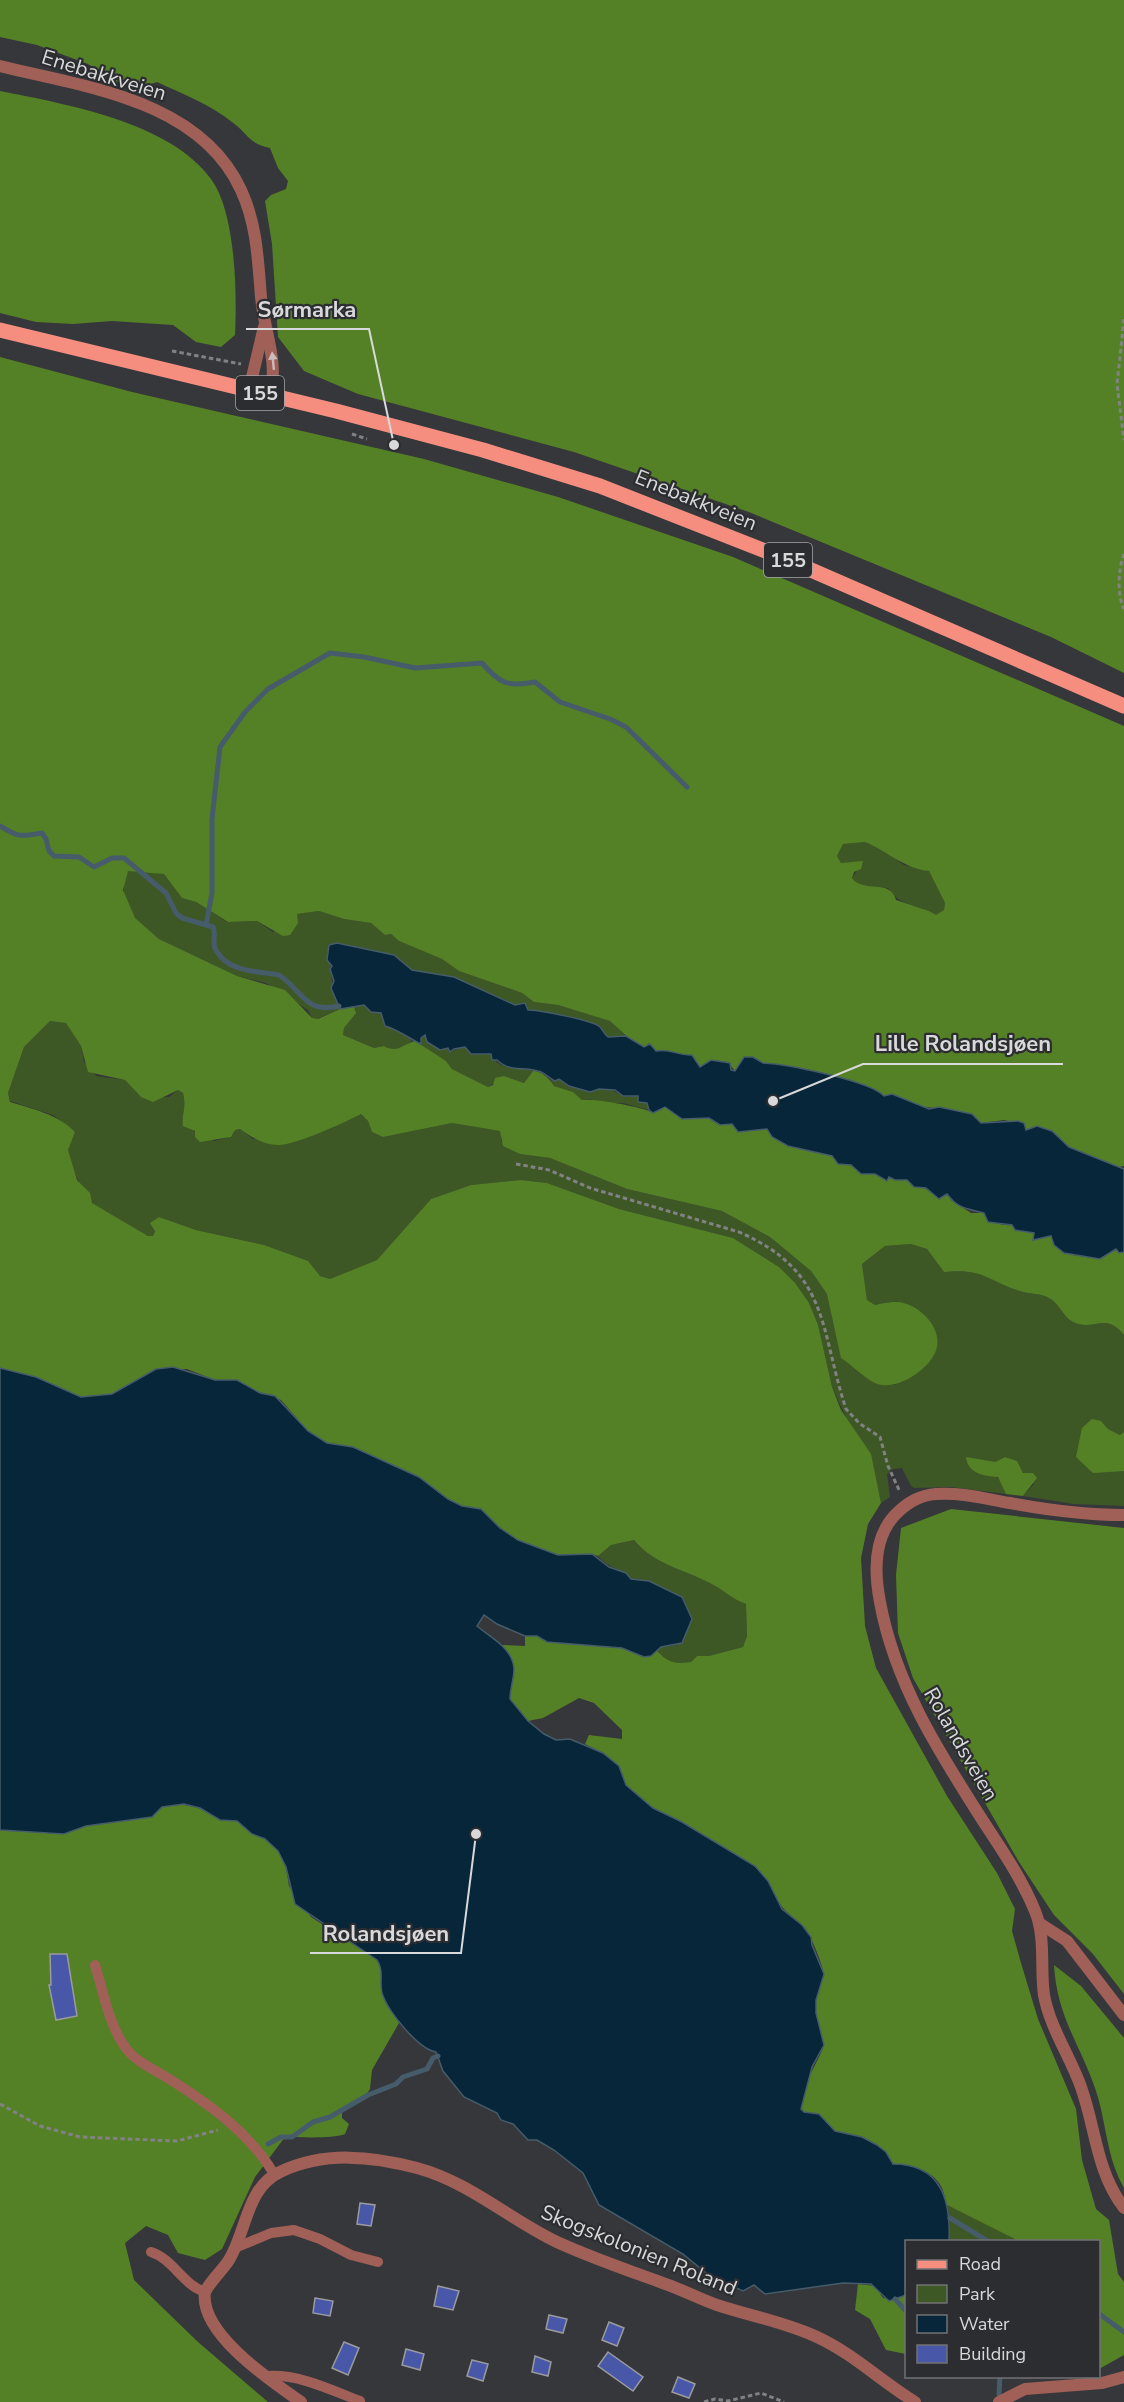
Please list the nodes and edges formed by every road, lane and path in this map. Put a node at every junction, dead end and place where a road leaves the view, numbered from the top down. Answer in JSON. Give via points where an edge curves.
{"nodes":[{"id":1,"x":0,"y":66,"type":"edge"},
{"id":2,"x":1124,"y":319,"type":"edge"},
{"id":3,"x":264,"y":327,"type":"junction"},
{"id":4,"x":0,"y":330,"type":"edge"},
{"id":5,"x":172,"y":351,"type":"dead end"},
{"id":6,"x":255,"y":366,"type":"junction"},
{"id":7,"x":249,"y":390,"type":"junction"},
{"id":8,"x":270,"y":395,"type":"junction"},
{"id":9,"x":1124,"y":440,"type":"edge"},
{"id":10,"x":1124,"y":554,"type":"edge"},
{"id":11,"x":1124,"y":609,"type":"edge"},
{"id":12,"x":1124,"y":705,"type":"edge"},
{"id":13,"x":516,"y":1164,"type":"dead end"},
{"id":14,"x":907,"y":1505,"type":"junction"},
{"id":15,"x":1124,"y":1515,"type":"edge"},
{"id":16,"x":1039,"y":1923,"type":"junction"},
{"id":17,"x":95,"y":1965,"type":"dead end"},
{"id":18,"x":1124,"y":2015,"type":"edge"},
{"id":19,"x":0,"y":2104,"type":"edge"},
{"id":20,"x":234,"y":2125,"type":"junction"},
{"id":21,"x":274,"y":2174,"type":"junction"},
{"id":22,"x":1124,"y":2208,"type":"edge"},
{"id":23,"x":235,"y":2248,"type":"junction"},
{"id":24,"x":151,"y":2252,"type":"dead end"},
{"id":25,"x":378,"y":2262,"type":"dead end"},
{"id":26,"x":205,"y":2292,"type":"junction"},
{"id":27,"x":268,"y":2376,"type":"junction"},
{"id":28,"x":1124,"y":2377,"type":"edge"},
{"id":29,"x":360,"y":2401,"type":"edge"},
{"id":30,"x":301,"y":2402,"type":"edge"},
{"id":31,"x":704,"y":2402,"type":"edge"},
{"id":32,"x":784,"y":2402,"type":"edge"},
{"id":33,"x":915,"y":2402,"type":"edge"},
{"id":34,"x":999,"y":2402,"type":"edge"}],
"edges":[{"from":1,"to":3,"type":"street","name":"Enebakkveien","via":[[148,106],[187,127],[210,147],[235,179],[249,212]]},
{"from":2,"to":9,"type":"path","via":[[1117,384]]},
{"from":3,"to":6,"type":"street","name":"Enebakkveien"},
{"from":8,"to":3,"type":"street","name":"Enebakkveien","one_way":true,"via":[[274,358]]},
{"from":4,"to":7,"type":"main road","name":"Enebakkveien","number":"155"},
{"from":5,"to":6,"type":"path"},
{"from":6,"to":7,"type":"street","name":"Enebakkveien"},
{"from":7,"to":8,"type":"main road","name":"Enebakkveien","number":"155"},
{"from":8,"to":12,"type":"main road","name":"Enebakkveien","number":"155","via":[[483,450],[642,500]]},
{"from":10,"to":11,"type":"path","via":[[1120,564],[1120,602]]},
{"from":13,"to":14,"type":"path","via":[[549,1170],[590,1188],[739,1232],[784,1259],[803,1277],[816,1298],[846,1409],[880,1437],[890,1472]]},
{"from":14,"to":15,"type":"street","name":"Rolandsveien","via":[[925,1496],[951,1494],[1074,1513]]},
{"from":14,"to":16,"type":"street","name":"Rolandsveien","via":[[887,1525],[877,1553],[878,1591],[887,1634],[922,1721],[1014,1869]]},
{"from":16,"to":18,"type":"street","via":[[1067,1941]]},
{"from":16,"to":22,"type":"street","name":"Rolandsveien","via":[[1042,1977],[1049,2012],[1081,2087],[1101,2169]]},
{"from":17,"to":20,"type":"lane","via":[[119,2037],[129,2053]]},
{"from":19,"to":20,"type":"path","via":[[40,2126],[80,2137],[177,2141]]},
{"from":20,"to":21,"type":"lane","via":[[258,2148]]},
{"from":21,"to":23,"type":"street","via":[[253,2200]]},
{"from":21,"to":33,"type":"street","name":"Skogskolonien Roland","via":[[307,2162],[354,2157],[438,2175],[468,2188],[539,2233],[588,2255],[717,2305],[815,2336],[848,2354]]},
{"from":23,"to":25,"type":"lane","via":[[271,2233],[294,2230],[351,2255]]},
{"from":23,"to":26,"type":"street"},
{"from":24,"to":26,"type":"lane"},
{"from":26,"to":27,"type":"street","via":[[206,2311],[217,2329],[233,2348]]},
{"from":27,"to":29,"type":"lane","via":[[294,2378]]},
{"from":27,"to":30,"type":"street"},
{"from":28,"to":34,"type":"street","via":[[1102,2383],[1025,2389]]},
{"from":31,"to":32,"type":"path","via":[[761,2393]]}]}
